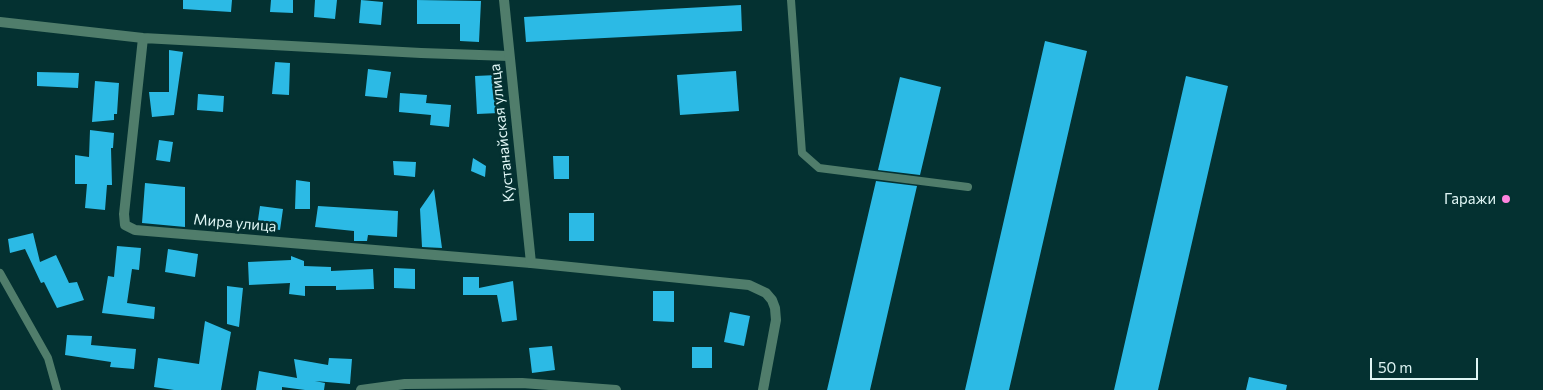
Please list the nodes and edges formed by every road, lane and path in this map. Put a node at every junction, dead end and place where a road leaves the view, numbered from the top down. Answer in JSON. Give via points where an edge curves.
{"nodes":[{"id":1,"x":504,"y":0,"type":"edge"},
{"id":2,"x":790,"y":0,"type":"edge"},
{"id":3,"x":0,"y":22,"type":"edge"},
{"id":4,"x":143,"y":38,"type":"junction"},
{"id":5,"x":509,"y":56,"type":"junction"},
{"id":6,"x":968,"y":187,"type":"dead end"},
{"id":7,"x":531,"y":263,"type":"junction"},
{"id":8,"x":0,"y":273,"type":"edge"},
{"id":9,"x":57,"y":390,"type":"edge"},
{"id":10,"x":361,"y":390,"type":"edge"},
{"id":11,"x":616,"y":390,"type":"edge"},
{"id":12,"x":764,"y":390,"type":"edge"}],
"edges":[{"from":1,"to":5,"type":"street","name":"Кустанайская улица"},
{"from":2,"to":6,"type":"lane","via":[[802,153],[819,168]]},
{"from":3,"to":4,"type":"street"},
{"from":4,"to":5,"type":"street"},
{"from":4,"to":7,"type":"street","name":"Мира улица","via":[[125,225],[135,230]]},
{"from":5,"to":7,"type":"street","name":"Кустанайская улица"},
{"from":7,"to":12,"type":"street","via":[[749,285],[766,293],[775,308],[776,320]]},
{"from":8,"to":9,"type":"lane","via":[[48,358]]},
{"from":10,"to":11,"type":"street","via":[[405,384],[512,383]]}]}
